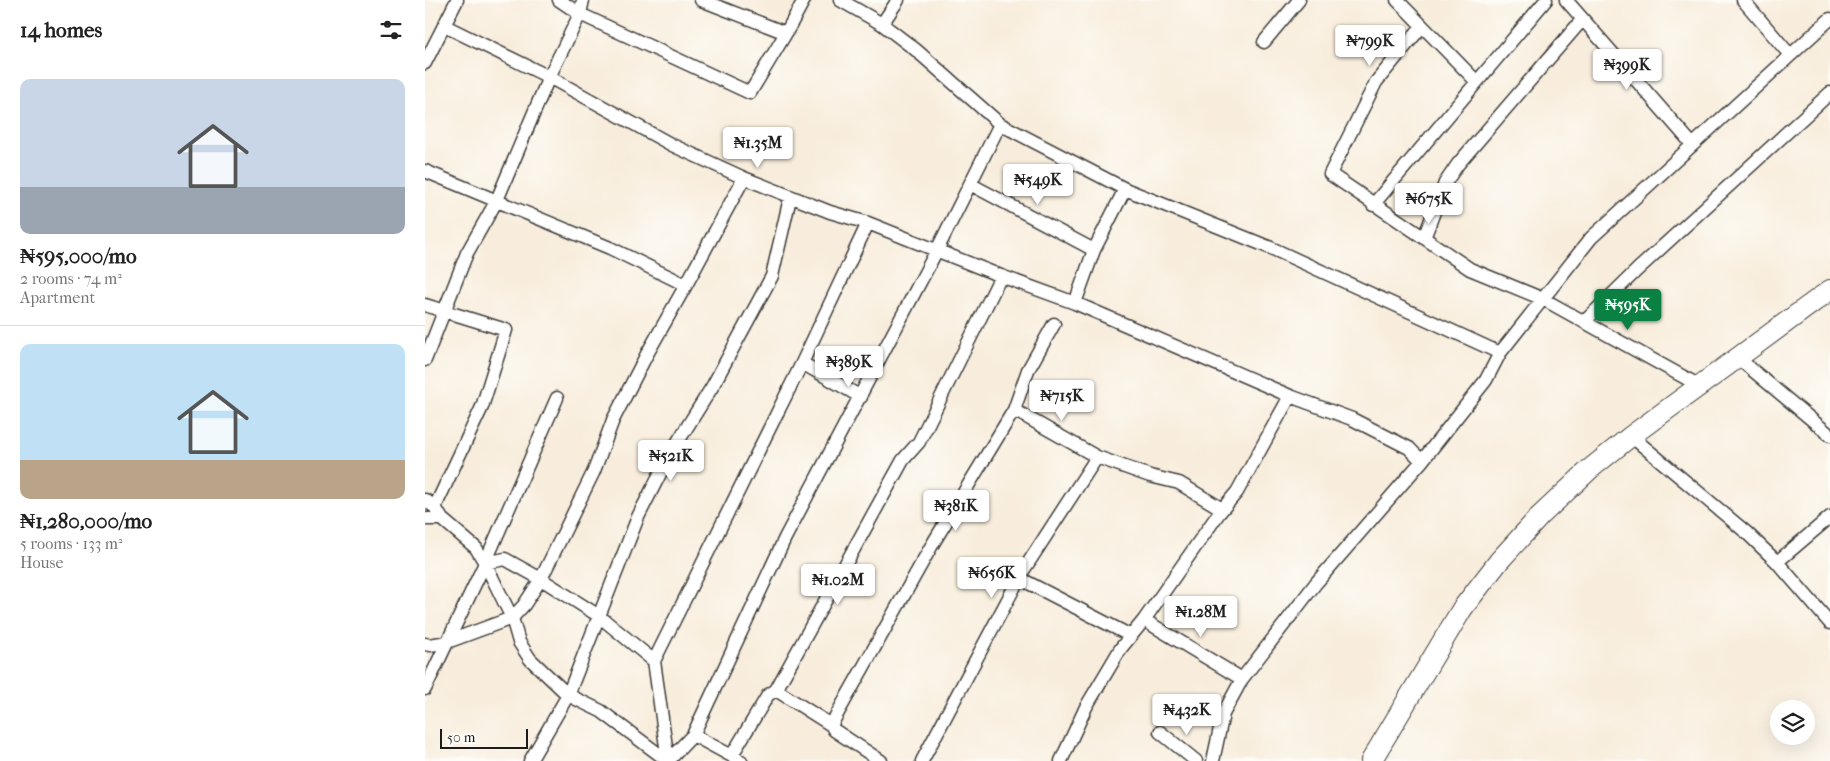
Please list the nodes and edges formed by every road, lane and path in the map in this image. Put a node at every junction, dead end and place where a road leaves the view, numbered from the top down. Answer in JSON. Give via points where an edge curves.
{"nodes":[{"id":1,"x":457,"y":0,"type":"edge"},
{"id":2,"x":559,"y":0,"type":"edge"},
{"id":3,"x":583,"y":0,"type":"edge"},
{"id":4,"x":701,"y":0,"type":"edge"},
{"id":5,"x":804,"y":0,"type":"edge"},
{"id":6,"x":840,"y":0,"type":"edge"},
{"id":7,"x":899,"y":0,"type":"edge"},
{"id":8,"x":1299,"y":0,"type":"edge"},
{"id":9,"x":1397,"y":0,"type":"edge"},
{"id":10,"x":1546,"y":0,"type":"edge"},
{"id":11,"x":1566,"y":0,"type":"edge"},
{"id":12,"x":1743,"y":0,"type":"edge"},
{"id":13,"x":580,"y":14,"type":"junction"},
{"id":14,"x":1830,"y":19,"type":"edge"},
{"id":15,"x":1582,"y":20,"type":"junction"},
{"id":16,"x":882,"y":24,"type":"junction"},
{"id":17,"x":445,"y":26,"type":"junction"},
{"id":18,"x":1422,"y":26,"type":"junction"},
{"id":19,"x":787,"y":33,"type":"junction"},
{"id":20,"x":1264,"y":42,"type":"dead end"},
{"id":21,"x":1790,"y":55,"type":"junction"},
{"id":22,"x":425,"y":63,"type":"edge"},
{"id":23,"x":549,"y":77,"type":"junction"},
{"id":24,"x":1477,"y":82,"type":"junction"},
{"id":25,"x":1830,"y":93,"type":"edge"},
{"id":26,"x":1000,"y":124,"type":"junction"},
{"id":27,"x":1692,"y":144,"type":"junction"},
{"id":28,"x":425,"y":171,"type":"edge"},
{"id":29,"x":744,"y":178,"type":"junction"},
{"id":30,"x":971,"y":184,"type":"junction"},
{"id":31,"x":1125,"y":189,"type":"junction"},
{"id":32,"x":790,"y":198,"type":"junction"},
{"id":33,"x":497,"y":200,"type":"junction"},
{"id":34,"x":1373,"y":205,"type":"junction"},
{"id":35,"x":868,"y":223,"type":"junction"},
{"id":36,"x":1424,"y":238,"type":"junction"},
{"id":37,"x":937,"y":250,"type":"junction"},
{"id":38,"x":1094,"y":250,"type":"junction"},
{"id":39,"x":1001,"y":276,"type":"junction"},
{"id":40,"x":686,"y":285,"type":"junction"},
{"id":41,"x":1830,"y":290,"type":"edge"},
{"id":42,"x":1543,"y":298,"type":"junction"},
{"id":43,"x":1075,"y":302,"type":"junction"},
{"id":44,"x":425,"y":305,"type":"edge"},
{"id":45,"x":443,"y":312,"type":"junction"},
{"id":46,"x":1584,"y":322,"type":"junction"},
{"id":47,"x":1054,"y":324,"type":"dead end"},
{"id":48,"x":1500,"y":353,"type":"junction"},
{"id":49,"x":1738,"y":358,"type":"junction"},
{"id":50,"x":425,"y":360,"type":"edge"},
{"id":51,"x":802,"y":363,"type":"junction"},
{"id":52,"x":1700,"y":386,"type":"junction"},
{"id":53,"x":1290,"y":396,"type":"junction"},
{"id":54,"x":861,"y":397,"type":"junction"},
{"id":55,"x":557,"y":398,"type":"dead end"},
{"id":56,"x":1014,"y":410,"type":"junction"},
{"id":57,"x":1830,"y":435,"type":"edge"},
{"id":58,"x":1631,"y":436,"type":"junction"},
{"id":59,"x":1097,"y":457,"type":"junction"},
{"id":60,"x":1422,"y":461,"type":"junction"},
{"id":61,"x":430,"y":503,"type":"edge"},
{"id":62,"x":1222,"y":509,"type":"junction"},
{"id":63,"x":1830,"y":517,"type":"edge"},
{"id":64,"x":425,"y":519,"type":"edge"},
{"id":65,"x":442,"y":519,"type":"junction"},
{"id":66,"x":1777,"y":562,"type":"junction"},
{"id":67,"x":485,"y":563,"type":"junction"},
{"id":68,"x":1019,"y":578,"type":"junction"},
{"id":69,"x":541,"y":579,"type":"junction"},
{"id":70,"x":599,"y":616,"type":"junction"},
{"id":71,"x":512,"y":618,"type":"junction"},
{"id":72,"x":1145,"y":620,"type":"junction"},
{"id":73,"x":1830,"y":623,"type":"edge"},
{"id":74,"x":1131,"y":636,"type":"junction"},
{"id":75,"x":447,"y":642,"type":"junction"},
{"id":76,"x":425,"y":644,"type":"edge"},
{"id":77,"x":654,"y":661,"type":"junction"},
{"id":78,"x":1242,"y":679,"type":"junction"},
{"id":79,"x":425,"y":689,"type":"edge"},
{"id":80,"x":776,"y":690,"type":"junction"},
{"id":81,"x":568,"y":696,"type":"junction"},
{"id":82,"x":831,"y":725,"type":"junction"},
{"id":83,"x":1160,"y":732,"type":"dead end"},
{"id":84,"x":693,"y":735,"type":"junction"},
{"id":85,"x":737,"y":758,"type":"edge"},
{"id":86,"x":530,"y":761,"type":"edge"},
{"id":87,"x":668,"y":761,"type":"edge"},
{"id":88,"x":881,"y":761,"type":"edge"},
{"id":89,"x":922,"y":761,"type":"edge"},
{"id":90,"x":1061,"y":761,"type":"edge"},
{"id":91,"x":1196,"y":761,"type":"edge"},
{"id":92,"x":1213,"y":761,"type":"edge"},
{"id":93,"x":1371,"y":761,"type":"edge"}],
"edges":[{"from":1,"to":17,"type":"street"},
{"from":2,"to":13,"type":"street"},
{"from":3,"to":13,"type":"street"},
{"from":4,"to":19,"type":"street"},
{"from":5,"to":19,"type":"street"},
{"from":6,"to":16,"type":"street"},
{"from":7,"to":16,"type":"street"},
{"from":8,"to":20,"type":"street"},
{"from":9,"to":18,"type":"street"},
{"from":10,"to":24,"type":"street"},
{"from":11,"to":15,"type":"street"},
{"from":12,"to":21,"type":"street"},
{"from":13,"to":19,"type":"street","via":[[750,93]]},
{"from":13,"to":23,"type":"street"},
{"from":14,"to":21,"type":"street"},
{"from":15,"to":27,"type":"street"},
{"from":15,"to":36,"type":"street","via":[[1458,164],[1445,183]]},
{"from":16,"to":26,"type":"street"},
{"from":17,"to":22,"type":"street"},
{"from":17,"to":23,"type":"street"},
{"from":18,"to":24,"type":"street"},
{"from":18,"to":34,"type":"street","via":[[1376,82],[1330,174]]},
{"from":21,"to":27,"type":"street"},
{"from":23,"to":29,"type":"street","via":[[673,145]]},
{"from":23,"to":33,"type":"street"},
{"from":24,"to":34,"type":"street"},
{"from":25,"to":46,"type":"street"},
{"from":26,"to":30,"type":"street"},
{"from":26,"to":31,"type":"street"},
{"from":27,"to":42,"type":"street","via":[[1591,238]]},
{"from":28,"to":33,"type":"street"},
{"from":29,"to":32,"type":"street"},
{"from":29,"to":40,"type":"street"},
{"from":30,"to":37,"type":"street"},
{"from":30,"to":38,"type":"street"},
{"from":31,"to":38,"type":"street"},
{"from":31,"to":48,"type":"street","via":[[1271,248]]},
{"from":32,"to":35,"type":"street"},
{"from":32,"to":70,"type":"street","via":[[772,276],[712,388],[660,473],[638,517]]},
{"from":33,"to":40,"type":"street","via":[[610,248]]},
{"from":33,"to":45,"type":"street","via":[[467,253]]},
{"from":34,"to":36,"type":"street"},
{"from":35,"to":37,"type":"street"},
{"from":35,"to":51,"type":"street"},
{"from":36,"to":42,"type":"street","via":[[1470,269]]},
{"from":37,"to":39,"type":"street"},
{"from":37,"to":54,"type":"street"},
{"from":38,"to":43,"type":"street"},
{"from":39,"to":43,"type":"street"},
{"from":39,"to":80,"type":"street","via":[[919,442],[903,460]]},
{"from":40,"to":69,"type":"street","via":[[613,420],[595,471]]},
{"from":41,"to":49,"type":"main road"},
{"from":42,"to":46,"type":"street"},
{"from":42,"to":48,"type":"street"},
{"from":43,"to":53,"type":"street"},
{"from":44,"to":45,"type":"street"},
{"from":45,"to":50,"type":"street"},
{"from":45,"to":61,"type":"street","via":[[506,330],[481,407]]},
{"from":46,"to":52,"type":"street"},
{"from":47,"to":56,"type":"street","via":[[1028,370]]},
{"from":48,"to":60,"type":"street","via":[[1486,380]]},
{"from":49,"to":52,"type":"main road"},
{"from":49,"to":57,"type":"street"},
{"from":51,"to":54,"type":"street"},
{"from":51,"to":77,"type":"street"},
{"from":52,"to":58,"type":"main road"},
{"from":53,"to":60,"type":"street","via":[[1352,418],[1409,448]]},
{"from":53,"to":62,"type":"street","via":[[1237,492]]},
{"from":54,"to":84,"type":"street","via":[[785,538]]},
{"from":55,"to":67,"type":"street"},
{"from":56,"to":59,"type":"street"},
{"from":56,"to":82,"type":"street","via":[[932,545]]},
{"from":58,"to":66,"type":"street"},
{"from":58,"to":93,"type":"main road","via":[[1540,516],[1499,561],[1462,609]]},
{"from":59,"to":62,"type":"street","via":[[1179,483]]},
{"from":59,"to":68,"type":"street"},
{"from":60,"to":78,"type":"street","via":[[1316,583]]},
{"from":61,"to":65,"type":"street"},
{"from":62,"to":72,"type":"street"},
{"from":63,"to":66,"type":"street"},
{"from":64,"to":65,"type":"street"},
{"from":65,"to":67,"type":"street","via":[[476,548]]},
{"from":66,"to":73,"type":"street"},
{"from":67,"to":69,"type":"street","via":[[505,559]]},
{"from":67,"to":71,"type":"street"},
{"from":67,"to":75,"type":"street"},
{"from":68,"to":74,"type":"street"},
{"from":68,"to":89,"type":"street"},
{"from":69,"to":70,"type":"street"},
{"from":69,"to":71,"type":"street"},
{"from":70,"to":77,"type":"street"},
{"from":70,"to":81,"type":"street"},
{"from":71,"to":75,"type":"street"},
{"from":71,"to":81,"type":"street","via":[[519,642],[531,659]]},
{"from":72,"to":74,"type":"street"},
{"from":72,"to":78,"type":"street"},
{"from":74,"to":90,"type":"street","via":[[1086,707]]},
{"from":75,"to":76,"type":"street"},
{"from":75,"to":79,"type":"street"},
{"from":77,"to":87,"type":"street"},
{"from":78,"to":92,"type":"street","via":[[1223,714]]},
{"from":80,"to":82,"type":"street"},
{"from":80,"to":85,"type":"street","via":[[768,695]]},
{"from":81,"to":86,"type":"street"},
{"from":81,"to":87,"type":"street","via":[[601,712]]},
{"from":82,"to":88,"type":"street","via":[[833,730]]},
{"from":83,"to":91,"type":"street"},
{"from":84,"to":85,"type":"street"},
{"from":84,"to":87,"type":"street"}]}
